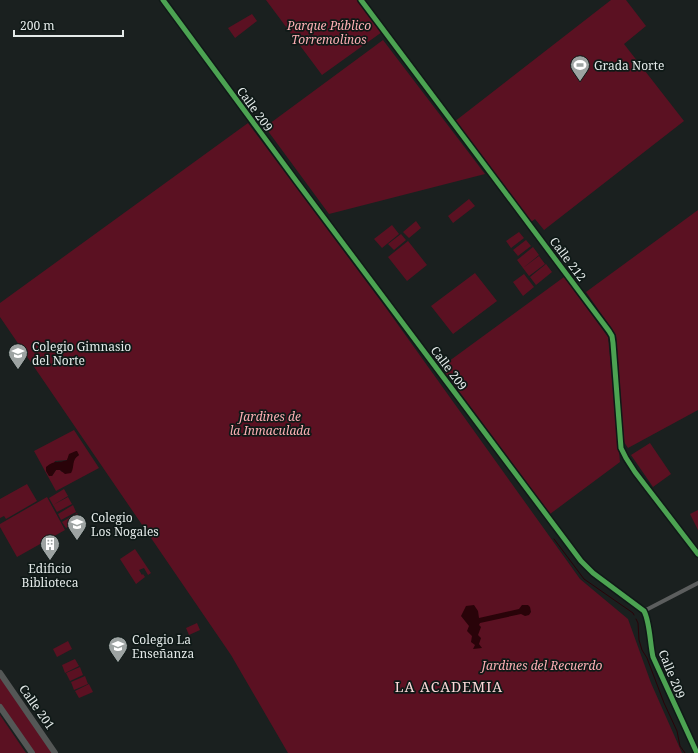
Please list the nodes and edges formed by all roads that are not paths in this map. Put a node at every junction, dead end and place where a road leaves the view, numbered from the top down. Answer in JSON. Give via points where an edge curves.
{"nodes":[{"id":1,"x":163,"y":0,"type":"edge"},
{"id":2,"x":361,"y":0,"type":"edge"},
{"id":3,"x":698,"y":554,"type":"edge"},
{"id":4,"x":698,"y":583,"type":"edge"},
{"id":5,"x":644,"y":611,"type":"junction"},
{"id":6,"x":0,"y":673,"type":"edge"},
{"id":7,"x":0,"y":707,"type":"edge"},
{"id":8,"x":32,"y":753,"type":"edge"},
{"id":9,"x":55,"y":753,"type":"edge"},
{"id":10,"x":697,"y":753,"type":"edge"}],
"edges":[{"from":1,"to":5,"type":"street","name":"Calle 209","via":[[581,561],[592,573]]},
{"from":2,"to":3,"type":"street","name":"Calle 212","via":[[610,331],[622,451],[635,472]]},
{"from":4,"to":5,"type":"street"},
{"from":5,"to":10,"type":"street","name":"Calle 209","via":[[653,657]]},
{"from":6,"to":9,"type":"main road","name":"Calle 201"},
{"from":7,"to":8,"type":"main road"}]}
